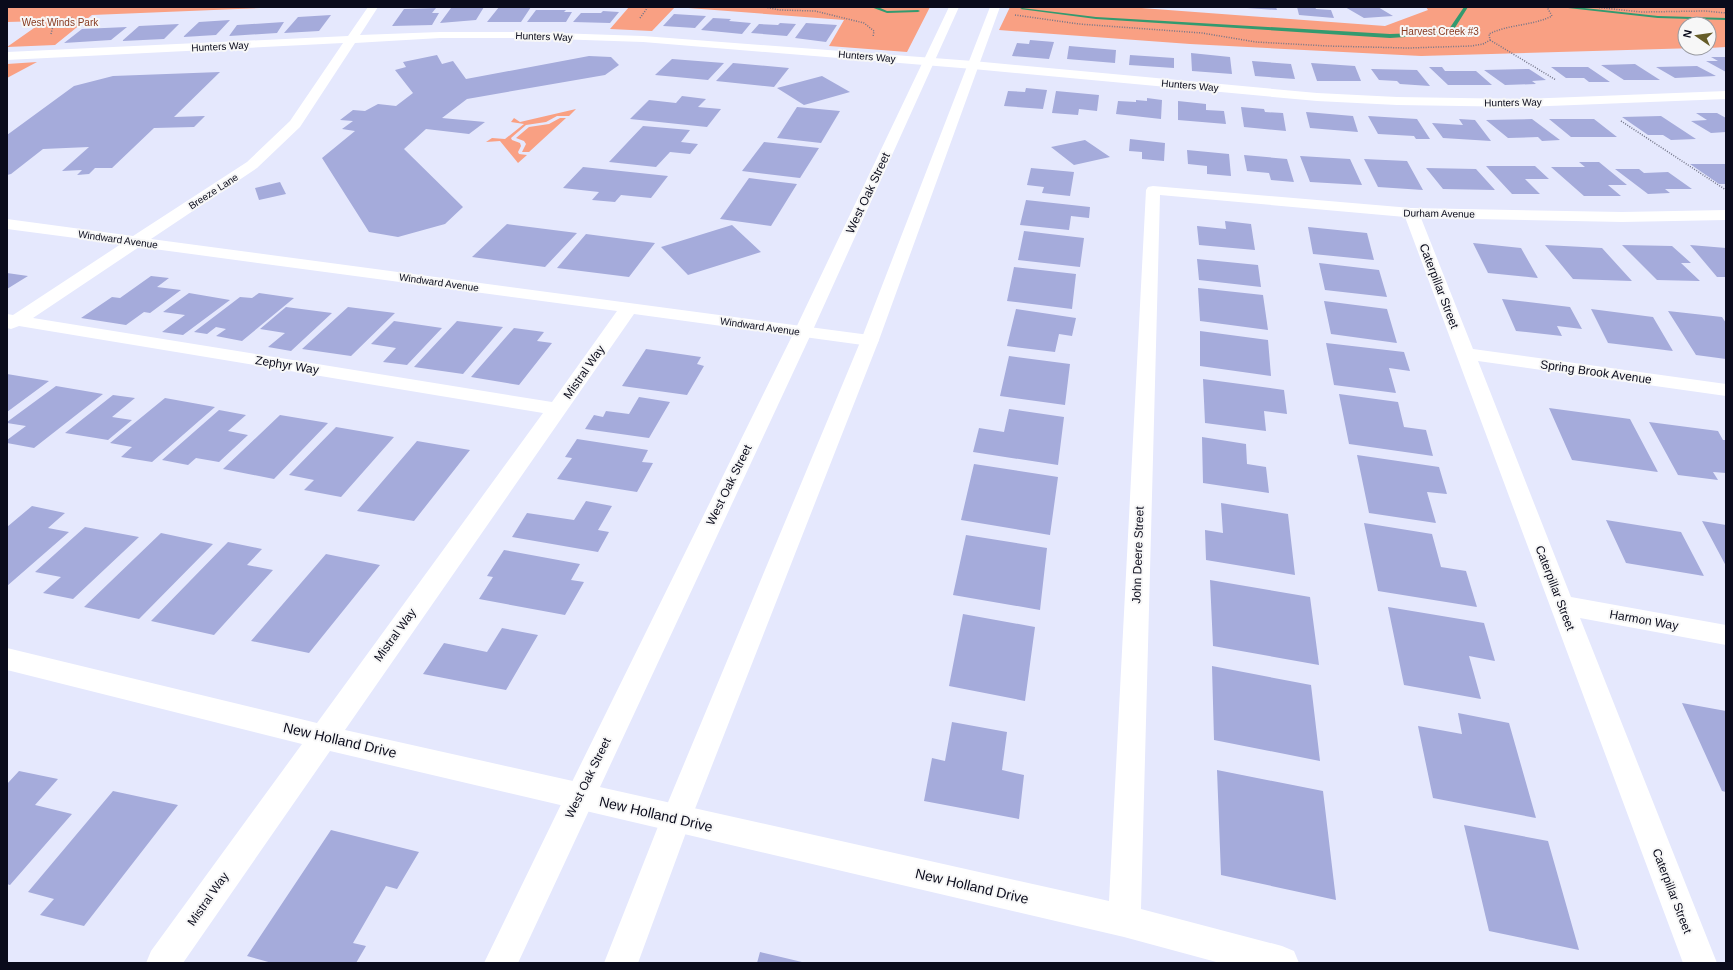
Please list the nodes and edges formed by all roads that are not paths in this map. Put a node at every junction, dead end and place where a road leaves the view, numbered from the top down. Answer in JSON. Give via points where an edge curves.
{"nodes":[{"id":1,"x":373,"y":7,"type":"edge"},
{"id":2,"x":954,"y":7,"type":"edge"},
{"id":3,"x":995,"y":7,"type":"edge"},
{"id":4,"x":352,"y":39,"type":"junction"},
{"id":5,"x":7,"y":56,"type":"edge"},
{"id":6,"x":930,"y":61,"type":"junction"},
{"id":7,"x":973,"y":65,"type":"junction"},
{"id":8,"x":1726,"y":95,"type":"edge"},
{"id":9,"x":1153,"y":190,"type":"joint"},
{"id":10,"x":1411,"y":214,"type":"junction"},
{"id":11,"x":1726,"y":215,"type":"edge"},
{"id":12,"x":7,"y":224,"type":"edge"},
{"id":13,"x":136,"y":241,"type":"junction"},
{"id":14,"x":629,"y":308,"type":"junction"},
{"id":15,"x":10,"y":322,"type":"edge"},
{"id":16,"x":803,"y":332,"type":"junction"},
{"id":17,"x":870,"y":340,"type":"junction"},
{"id":18,"x":1465,"y":354,"type":"junction"},
{"id":19,"x":1726,"y":390,"type":"edge"},
{"id":20,"x":557,"y":409,"type":"junction"},
{"id":21,"x":1562,"y":605,"type":"junction"},
{"id":22,"x":1726,"y":635,"type":"edge"},
{"id":23,"x":7,"y":659,"type":"edge"},
{"id":24,"x":323,"y":737,"type":"junction"},
{"id":25,"x":580,"y":796,"type":"junction"},
{"id":26,"x":676,"y":819,"type":"junction"},
{"id":27,"x":1124,"y":921,"type":"junction"},
{"id":28,"x":163,"y":963,"type":"edge"},
{"id":29,"x":501,"y":963,"type":"edge"},
{"id":30,"x":621,"y":963,"type":"edge"},
{"id":31,"x":1282,"y":963,"type":"edge"},
{"id":32,"x":1700,"y":963,"type":"edge"}],
"edges":[{"from":1,"to":4,"type":"street","name":"Breeze Lane"},
{"from":2,"to":6,"type":"street","name":"West Oak Street"},
{"from":3,"to":7,"type":"street"},
{"from":4,"to":5,"type":"street","name":"Hunters Way"},
{"from":4,"to":6,"type":"street","name":"Hunters Way","via":[[518,35],[643,39]]},
{"from":4,"to":13,"type":"street","name":"Breeze Lane","via":[[295,124],[252,165]]},
{"from":6,"to":7,"type":"street","name":"Hunters Way"},
{"from":6,"to":16,"type":"street","name":"West Oak Street"},
{"from":7,"to":8,"type":"street","name":"Hunters Way","via":[[1317,97],[1397,101],[1524,103]]},
{"from":7,"to":17,"type":"street"},
{"from":9,"to":10,"type":"street","name":"Durham Avenue"},
{"from":9,"to":27,"type":"street","name":"John Deere Street"},
{"from":10,"to":11,"type":"street","name":"Durham Avenue","via":[[1622,217]]},
{"from":10,"to":18,"type":"street","name":"Caterpillar Street"},
{"from":12,"to":13,"type":"street","name":"Windward Avenue"},
{"from":13,"to":14,"type":"street","name":"Windward Avenue"},
{"from":13,"to":15,"type":"street","name":"Breeze Lane"},
{"from":14,"to":16,"type":"street","name":"Windward Avenue"},
{"from":14,"to":20,"type":"street","name":"Mistral Way"},
{"from":15,"to":20,"type":"street","name":"Zephyr Way"},
{"from":16,"to":17,"type":"street","name":"Windward Avenue"},
{"from":16,"to":25,"type":"street","name":"West Oak Street"},
{"from":17,"to":26,"type":"street"},
{"from":18,"to":19,"type":"street","name":"Spring Brook Avenue"},
{"from":18,"to":21,"type":"street","name":"Caterpillar Street"},
{"from":20,"to":24,"type":"street","name":"Mistral Way"},
{"from":21,"to":22,"type":"street","name":"Harmon Way"},
{"from":21,"to":32,"type":"street","name":"Caterpillar Street"},
{"from":23,"to":24,"type":"street","name":"New Holland Drive"},
{"from":24,"to":25,"type":"street","name":"New Holland Drive"},
{"from":24,"to":28,"type":"street","name":"Mistral Way"},
{"from":25,"to":26,"type":"street","name":"New Holland Drive"},
{"from":25,"to":29,"type":"street","name":"West Oak Street"},
{"from":26,"to":27,"type":"street","name":"New Holland Drive"},
{"from":26,"to":30,"type":"street"},
{"from":27,"to":31,"type":"street","name":"New Holland Drive"}]}
